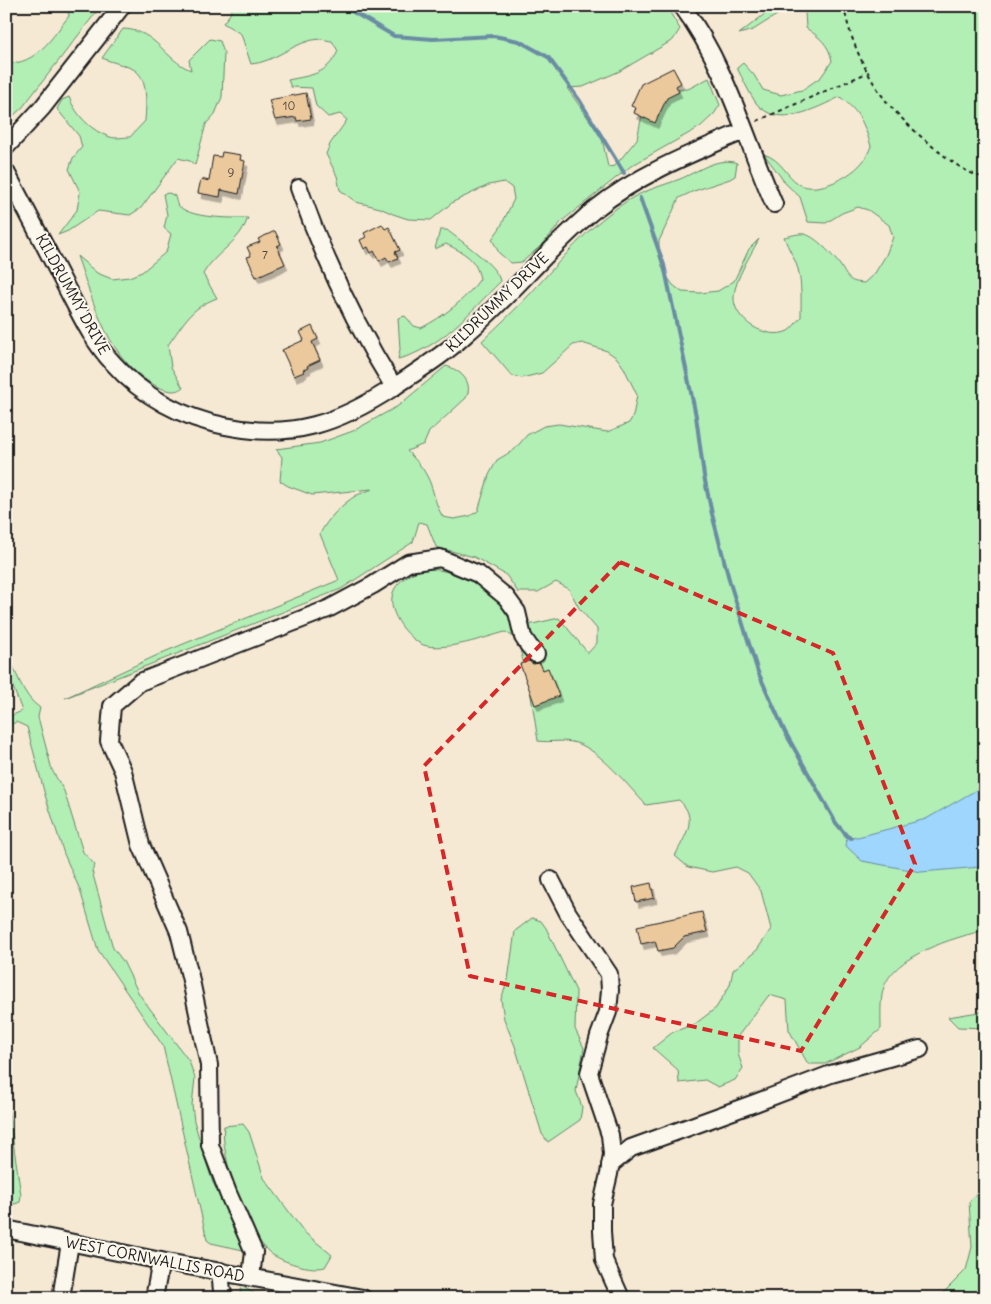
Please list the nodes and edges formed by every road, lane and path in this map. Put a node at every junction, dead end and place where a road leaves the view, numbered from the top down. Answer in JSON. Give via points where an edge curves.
{"nodes":[{"id":1,"x":122,"y":6,"type":"edge"},
{"id":2,"x":682,"y":6,"type":"edge"},
{"id":3,"x":844,"y":6,"type":"edge"},
{"id":4,"x":869,"y":72,"type":"junction"},
{"id":5,"x":744,"y":129,"type":"junction"},
{"id":6,"x":6,"y":147,"type":"edge"},
{"id":7,"x":6,"y":172,"type":"edge"},
{"id":8,"x":985,"y":178,"type":"edge"},
{"id":9,"x":299,"y":188,"type":"dead end"},
{"id":10,"x":774,"y":204,"type":"dead end"},
{"id":11,"x":394,"y":387,"type":"junction"},
{"id":12,"x":536,"y":654,"type":"dead end"},
{"id":13,"x":551,"y":880,"type":"dead end"},
{"id":14,"x":920,"y":1049,"type":"dead end"},
{"id":15,"x":610,"y":1165,"type":"junction"},
{"id":16,"x":6,"y":1229,"type":"edge"},
{"id":17,"x":70,"y":1243,"type":"junction"},
{"id":18,"x":161,"y":1261,"type":"junction"},
{"id":19,"x":220,"y":1271,"type":"junction"},
{"id":20,"x":251,"y":1277,"type":"junction"},
{"id":21,"x":61,"y":1298,"type":"edge"},
{"id":22,"x":154,"y":1298,"type":"edge"},
{"id":23,"x":226,"y":1298,"type":"edge"},
{"id":24,"x":363,"y":1298,"type":"edge"},
{"id":25,"x":621,"y":1298,"type":"edge"}],
"edges":[{"from":1,"to":6,"type":"street","via":[[42,108]]},
{"from":2,"to":5,"type":"street","via":[[718,66]]},
{"from":3,"to":4,"type":"path","via":[[850,30]]},
{"from":4,"to":5,"type":"path"},
{"from":4,"to":8,"type":"path","via":[[884,98],[912,128],[967,171]]},
{"from":5,"to":10,"type":"street"},
{"from":5,"to":11,"type":"street","name":"KILDRUMMY DRIVE","via":[[671,163],[610,198],[566,235],[464,336]]},
{"from":7,"to":11,"type":"street","name":"KILDRUMMY DRIVE","via":[[80,313],[107,356],[126,377],[171,408],[218,425],[244,430],[282,431],[332,421]]},
{"from":9,"to":11,"type":"street","via":[[339,289]]},
{"from":12,"to":20,"type":"street","via":[[523,637],[517,612],[506,597],[478,574],[440,558],[408,563],[328,609],[140,682],[112,706],[109,740],[123,772],[141,845],[179,932],[190,976],[209,1065],[210,1145],[254,1252]]},
{"from":13,"to":15,"type":"street","via":[[568,913],[609,974],[608,1012],[589,1073],[610,1134]]},
{"from":14,"to":15,"type":"street","via":[[831,1074],[631,1148]]},
{"from":15,"to":25,"type":"street","via":[[602,1204],[604,1260]]},
{"from":16,"to":17,"type":"street","name":"WEST CORNWALLIS ROAD"},
{"from":17,"to":18,"type":"street","name":"WEST CORNWALLIS ROAD"},
{"from":17,"to":21,"type":"street"},
{"from":18,"to":19,"type":"street","name":"WEST CORNWALLIS ROAD"},
{"from":18,"to":22,"type":"street"},
{"from":19,"to":20,"type":"street","name":"WEST CORNWALLIS ROAD"},
{"from":19,"to":23,"type":"street"},
{"from":20,"to":24,"type":"street","name":"WEST CORNWALLIS ROAD"}]}
